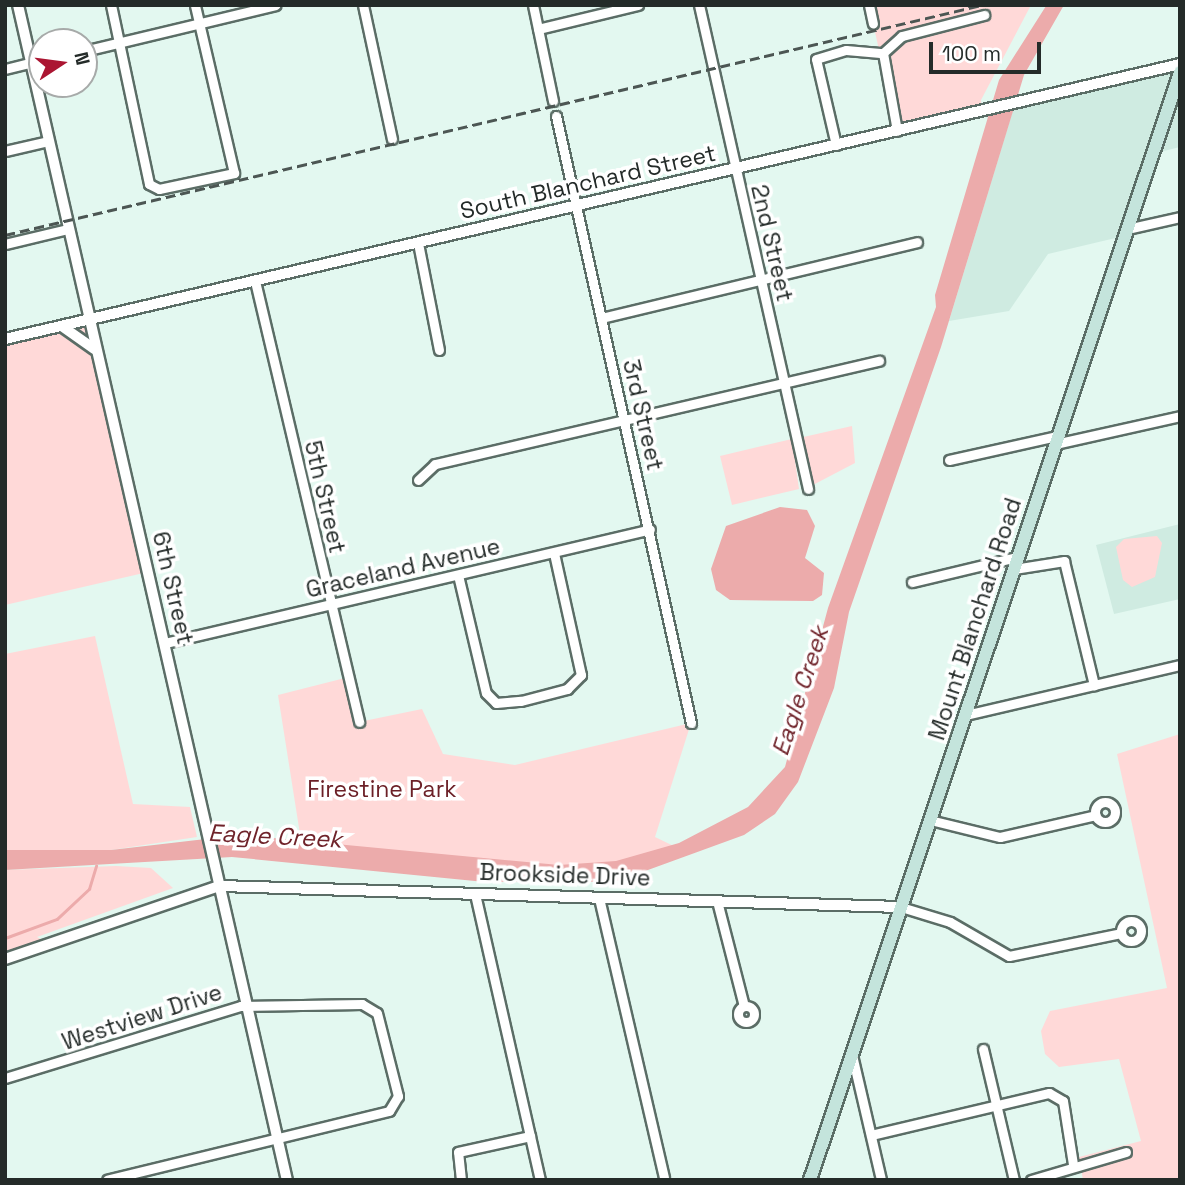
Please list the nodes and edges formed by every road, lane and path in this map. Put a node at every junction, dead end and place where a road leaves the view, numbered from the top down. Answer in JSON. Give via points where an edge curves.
{"nodes":[{"id":1,"x":18,"y":5,"type":"edge"},
{"id":2,"x":111,"y":5,"type":"edge"},
{"id":3,"x":195,"y":5,"type":"edge"},
{"id":4,"x":276,"y":5,"type":"edge"},
{"id":5,"x":363,"y":5,"type":"edge"},
{"id":6,"x":533,"y":5,"type":"edge"},
{"id":7,"x":638,"y":5,"type":"edge"},
{"id":8,"x":699,"y":5,"type":"edge"},
{"id":9,"x":869,"y":5,"type":"edge"},
{"id":10,"x":985,"y":15,"type":"dead end"},
{"id":11,"x":200,"y":23,"type":"junction"},
{"id":12,"x":873,"y":24,"type":"dead end"},
{"id":13,"x":538,"y":29,"type":"junction"},
{"id":14,"x":28,"y":37,"type":"edge"},
{"id":15,"x":120,"y":43,"type":"junction"},
{"id":16,"x":98,"y":48,"type":"edge"},
{"id":17,"x":883,"y":53,"type":"junction"},
{"id":18,"x":28,"y":64,"type":"edge"},
{"id":19,"x":1180,"y":64,"type":"edge"},
{"id":20,"x":5,"y":69,"type":"edge"},
{"id":21,"x":1180,"y":72,"type":"edge"},
{"id":22,"x":41,"y":98,"type":"edge"},
{"id":23,"x":553,"y":101,"type":"dead end"},
{"id":24,"x":556,"y":116,"type":"dead end"},
{"id":25,"x":897,"y":131,"type":"junction"},
{"id":26,"x":392,"y":139,"type":"dead end"},
{"id":27,"x":48,"y":141,"type":"junction"},
{"id":28,"x":836,"y":145,"type":"junction"},
{"id":29,"x":5,"y":151,"type":"edge"},
{"id":30,"x":736,"y":169,"type":"junction"},
{"id":31,"x":577,"y":206,"type":"junction"},
{"id":32,"x":1180,"y":217,"type":"edge"},
{"id":33,"x":68,"y":229,"type":"junction"},
{"id":34,"x":1127,"y":229,"type":"junction"},
{"id":35,"x":917,"y":242,"type":"dead end"},
{"id":36,"x":418,"y":243,"type":"junction"},
{"id":37,"x":5,"y":244,"type":"edge"},
{"id":38,"x":759,"y":279,"type":"junction"},
{"id":39,"x":255,"y":281,"type":"junction"},
{"id":40,"x":601,"y":318,"type":"junction"},
{"id":41,"x":89,"y":320,"type":"junction"},
{"id":42,"x":60,"y":326,"type":"junction"},
{"id":43,"x":5,"y":339,"type":"edge"},
{"id":44,"x":439,"y":350,"type":"dead end"},
{"id":45,"x":97,"y":352,"type":"junction"},
{"id":46,"x":879,"y":361,"type":"dead end"},
{"id":47,"x":784,"y":384,"type":"junction"},
{"id":48,"x":1180,"y":416,"type":"edge"},
{"id":49,"x":625,"y":422,"type":"junction"},
{"id":50,"x":1056,"y":440,"type":"junction"},
{"id":51,"x":949,"y":460,"type":"dead end"},
{"id":52,"x":418,"y":480,"type":"dead end"},
{"id":53,"x":808,"y":489,"type":"dead end"},
{"id":54,"x":650,"y":528,"type":"junction"},
{"id":55,"x":554,"y":553,"type":"junction"},
{"id":56,"x":1016,"y":563,"type":"junction"},
{"id":57,"x":458,"y":575,"type":"junction"},
{"id":58,"x":912,"y":582,"type":"dead end"},
{"id":59,"x":331,"y":605,"type":"junction"},
{"id":60,"x":165,"y":643,"type":"junction"},
{"id":61,"x":1180,"y":665,"type":"edge"},
{"id":62,"x":1094,"y":685,"type":"junction"},
{"id":63,"x":965,"y":715,"type":"junction"},
{"id":64,"x":359,"y":722,"type":"dead end"},
{"id":65,"x":691,"y":723,"type":"dead end"},
{"id":66,"x":1096,"y":815,"type":"dead end"},
{"id":67,"x":930,"y":820,"type":"junction"},
{"id":68,"x":220,"y":886,"type":"junction"},
{"id":69,"x":475,"y":894,"type":"junction"},
{"id":70,"x":599,"y":898,"type":"junction"},
{"id":71,"x":717,"y":901,"type":"junction"},
{"id":72,"x":901,"y":906,"type":"junction"},
{"id":73,"x":1121,"y":933,"type":"dead end"},
{"id":74,"x":5,"y":959,"type":"edge"},
{"id":75,"x":247,"y":1005,"type":"junction"},
{"id":76,"x":744,"y":1006,"type":"dead end"},
{"id":77,"x":983,"y":1049,"type":"dead end"},
{"id":78,"x":852,"y":1054,"type":"junction"},
{"id":79,"x":5,"y":1077,"type":"edge"},
{"id":80,"x":997,"y":1105,"type":"junction"},
{"id":81,"x":871,"y":1135,"type":"junction"},
{"id":82,"x":530,"y":1136,"type":"junction"},
{"id":83,"x":278,"y":1139,"type":"junction"},
{"id":84,"x":1126,"y":1152,"type":"dead end"},
{"id":85,"x":1073,"y":1164,"type":"junction"},
{"id":86,"x":664,"y":1178,"type":"dead end"},
{"id":87,"x":107,"y":1180,"type":"edge"},
{"id":88,"x":287,"y":1180,"type":"edge"},
{"id":89,"x":461,"y":1180,"type":"edge"},
{"id":90,"x":540,"y":1180,"type":"edge"},
{"id":91,"x":810,"y":1180,"type":"edge"},
{"id":92,"x":881,"y":1180,"type":"edge"},
{"id":93,"x":1014,"y":1180,"type":"edge"},
{"id":94,"x":1031,"y":1180,"type":"edge"}],
"edges":[{"from":1,"to":14,"type":"street","name":"6th Street"},
{"from":2,"to":15,"type":"street"},
{"from":3,"to":11,"type":"street"},
{"from":4,"to":11,"type":"street"},
{"from":5,"to":26,"type":"street"},
{"from":6,"to":13,"type":"street"},
{"from":7,"to":13,"type":"street"},
{"from":8,"to":30,"type":"street","name":"2nd Street"},
{"from":9,"to":12,"type":"street"},
{"from":10,"to":17,"type":"street","via":[[902,36]]},
{"from":11,"to":15,"type":"street"},
{"from":11,"to":15,"type":"street","via":[[234,173],[159,190],[149,184]]},
{"from":13,"to":23,"type":"street"},
{"from":15,"to":16,"type":"street"},
{"from":17,"to":25,"type":"street"},
{"from":17,"to":28,"type":"street","via":[[846,50],[817,59]]},
{"from":18,"to":20,"type":"street"},
{"from":19,"to":25,"type":"street","name":"South Blanchard Street"},
{"from":21,"to":34,"type":"main road","name":"Mount Blanchard Road"},
{"from":22,"to":27,"type":"street","name":"6th Street"},
{"from":24,"to":31,"type":"street","name":"3rd Street"},
{"from":25,"to":28,"type":"street","name":"South Blanchard Street"},
{"from":27,"to":29,"type":"street"},
{"from":27,"to":33,"type":"street","name":"6th Street"},
{"from":28,"to":30,"type":"street","name":"South Blanchard Street"},
{"from":30,"to":31,"type":"street","name":"South Blanchard Street"},
{"from":30,"to":38,"type":"street","name":"2nd Street"},
{"from":31,"to":36,"type":"street","name":"South Blanchard Street"},
{"from":31,"to":40,"type":"street","name":"3rd Street"},
{"from":32,"to":34,"type":"street"},
{"from":33,"to":37,"type":"street"},
{"from":33,"to":41,"type":"street","name":"6th Street"},
{"from":34,"to":50,"type":"main road","name":"Mount Blanchard Road"},
{"from":35,"to":38,"type":"street"},
{"from":36,"to":39,"type":"street","name":"South Blanchard Street"},
{"from":36,"to":44,"type":"street"},
{"from":38,"to":40,"type":"street"},
{"from":38,"to":47,"type":"street","name":"2nd Street"},
{"from":39,"to":41,"type":"street","name":"South Blanchard Street"},
{"from":39,"to":59,"type":"street","name":"5th Street"},
{"from":40,"to":49,"type":"street","name":"3rd Street"},
{"from":41,"to":42,"type":"street","name":"South Blanchard Street"},
{"from":41,"to":45,"type":"street","name":"6th Street"},
{"from":42,"to":43,"type":"street","name":"South Blanchard Street"},
{"from":42,"to":45,"type":"street","via":[[81,335]]},
{"from":45,"to":60,"type":"street","name":"6th Street"},
{"from":46,"to":47,"type":"street"},
{"from":47,"to":49,"type":"street"},
{"from":47,"to":53,"type":"street","name":"2nd Street"},
{"from":48,"to":50,"type":"street"},
{"from":49,"to":52,"type":"street","via":[[435,464]]},
{"from":49,"to":54,"type":"street","name":"3rd Street"},
{"from":50,"to":51,"type":"street"},
{"from":50,"to":56,"type":"main road","name":"Mount Blanchard Road"},
{"from":54,"to":55,"type":"street","name":"Graceland Avenue"},
{"from":54,"to":65,"type":"street","name":"3rd Street"},
{"from":55,"to":57,"type":"street","name":"Graceland Avenue"},
{"from":55,"to":57,"type":"street","via":[[580,669],[575,685],[510,703],[491,700]]},
{"from":56,"to":58,"type":"street"},
{"from":56,"to":62,"type":"street","via":[[1064,561]]},
{"from":56,"to":63,"type":"main road","name":"Mount Blanchard Road"},
{"from":57,"to":59,"type":"street","name":"Graceland Avenue"},
{"from":59,"to":60,"type":"street","name":"Graceland Avenue"},
{"from":59,"to":64,"type":"street","name":"5th Street"},
{"from":60,"to":68,"type":"street","name":"6th Street"},
{"from":61,"to":62,"type":"street"},
{"from":62,"to":63,"type":"street"},
{"from":63,"to":67,"type":"main road","name":"Mount Blanchard Road"},
{"from":66,"to":67,"type":"street","via":[[1000,837]]},
{"from":67,"to":72,"type":"main road","name":"Mount Blanchard Road"},
{"from":68,"to":69,"type":"street","name":"Brookside Drive"},
{"from":68,"to":74,"type":"street","name":"Brookside Drive"},
{"from":68,"to":75,"type":"street","name":"6th Street"},
{"from":69,"to":70,"type":"street","name":"Brookside Drive"},
{"from":69,"to":82,"type":"street"},
{"from":70,"to":71,"type":"street","name":"Brookside Drive"},
{"from":70,"to":86,"type":"street"},
{"from":71,"to":72,"type":"street","name":"Brookside Drive"},
{"from":71,"to":76,"type":"street"},
{"from":72,"to":73,"type":"street","name":"Brookside Drive","via":[[950,922],[1009,956]]},
{"from":72,"to":78,"type":"main road","name":"Mount Blanchard Road"},
{"from":75,"to":79,"type":"street","name":"Westview Drive"},
{"from":75,"to":83,"type":"street","name":"6th Street"},
{"from":75,"to":83,"type":"street","name":"Westview Drive","via":[[374,1009],[398,1093],[394,1106]]},
{"from":77,"to":80,"type":"street"},
{"from":78,"to":81,"type":"street"},
{"from":78,"to":91,"type":"main road","name":"Mount Blanchard Road"},
{"from":80,"to":81,"type":"street"},
{"from":80,"to":85,"type":"street","via":[[1054,1094],[1063,1101]]},
{"from":80,"to":93,"type":"street"},
{"from":81,"to":92,"type":"street"},
{"from":82,"to":89,"type":"street","via":[[458,1152]]},
{"from":82,"to":90,"type":"street"},
{"from":83,"to":87,"type":"street"},
{"from":83,"to":88,"type":"street","name":"6th Street"},
{"from":84,"to":85,"type":"street"},
{"from":85,"to":94,"type":"street"}]}
